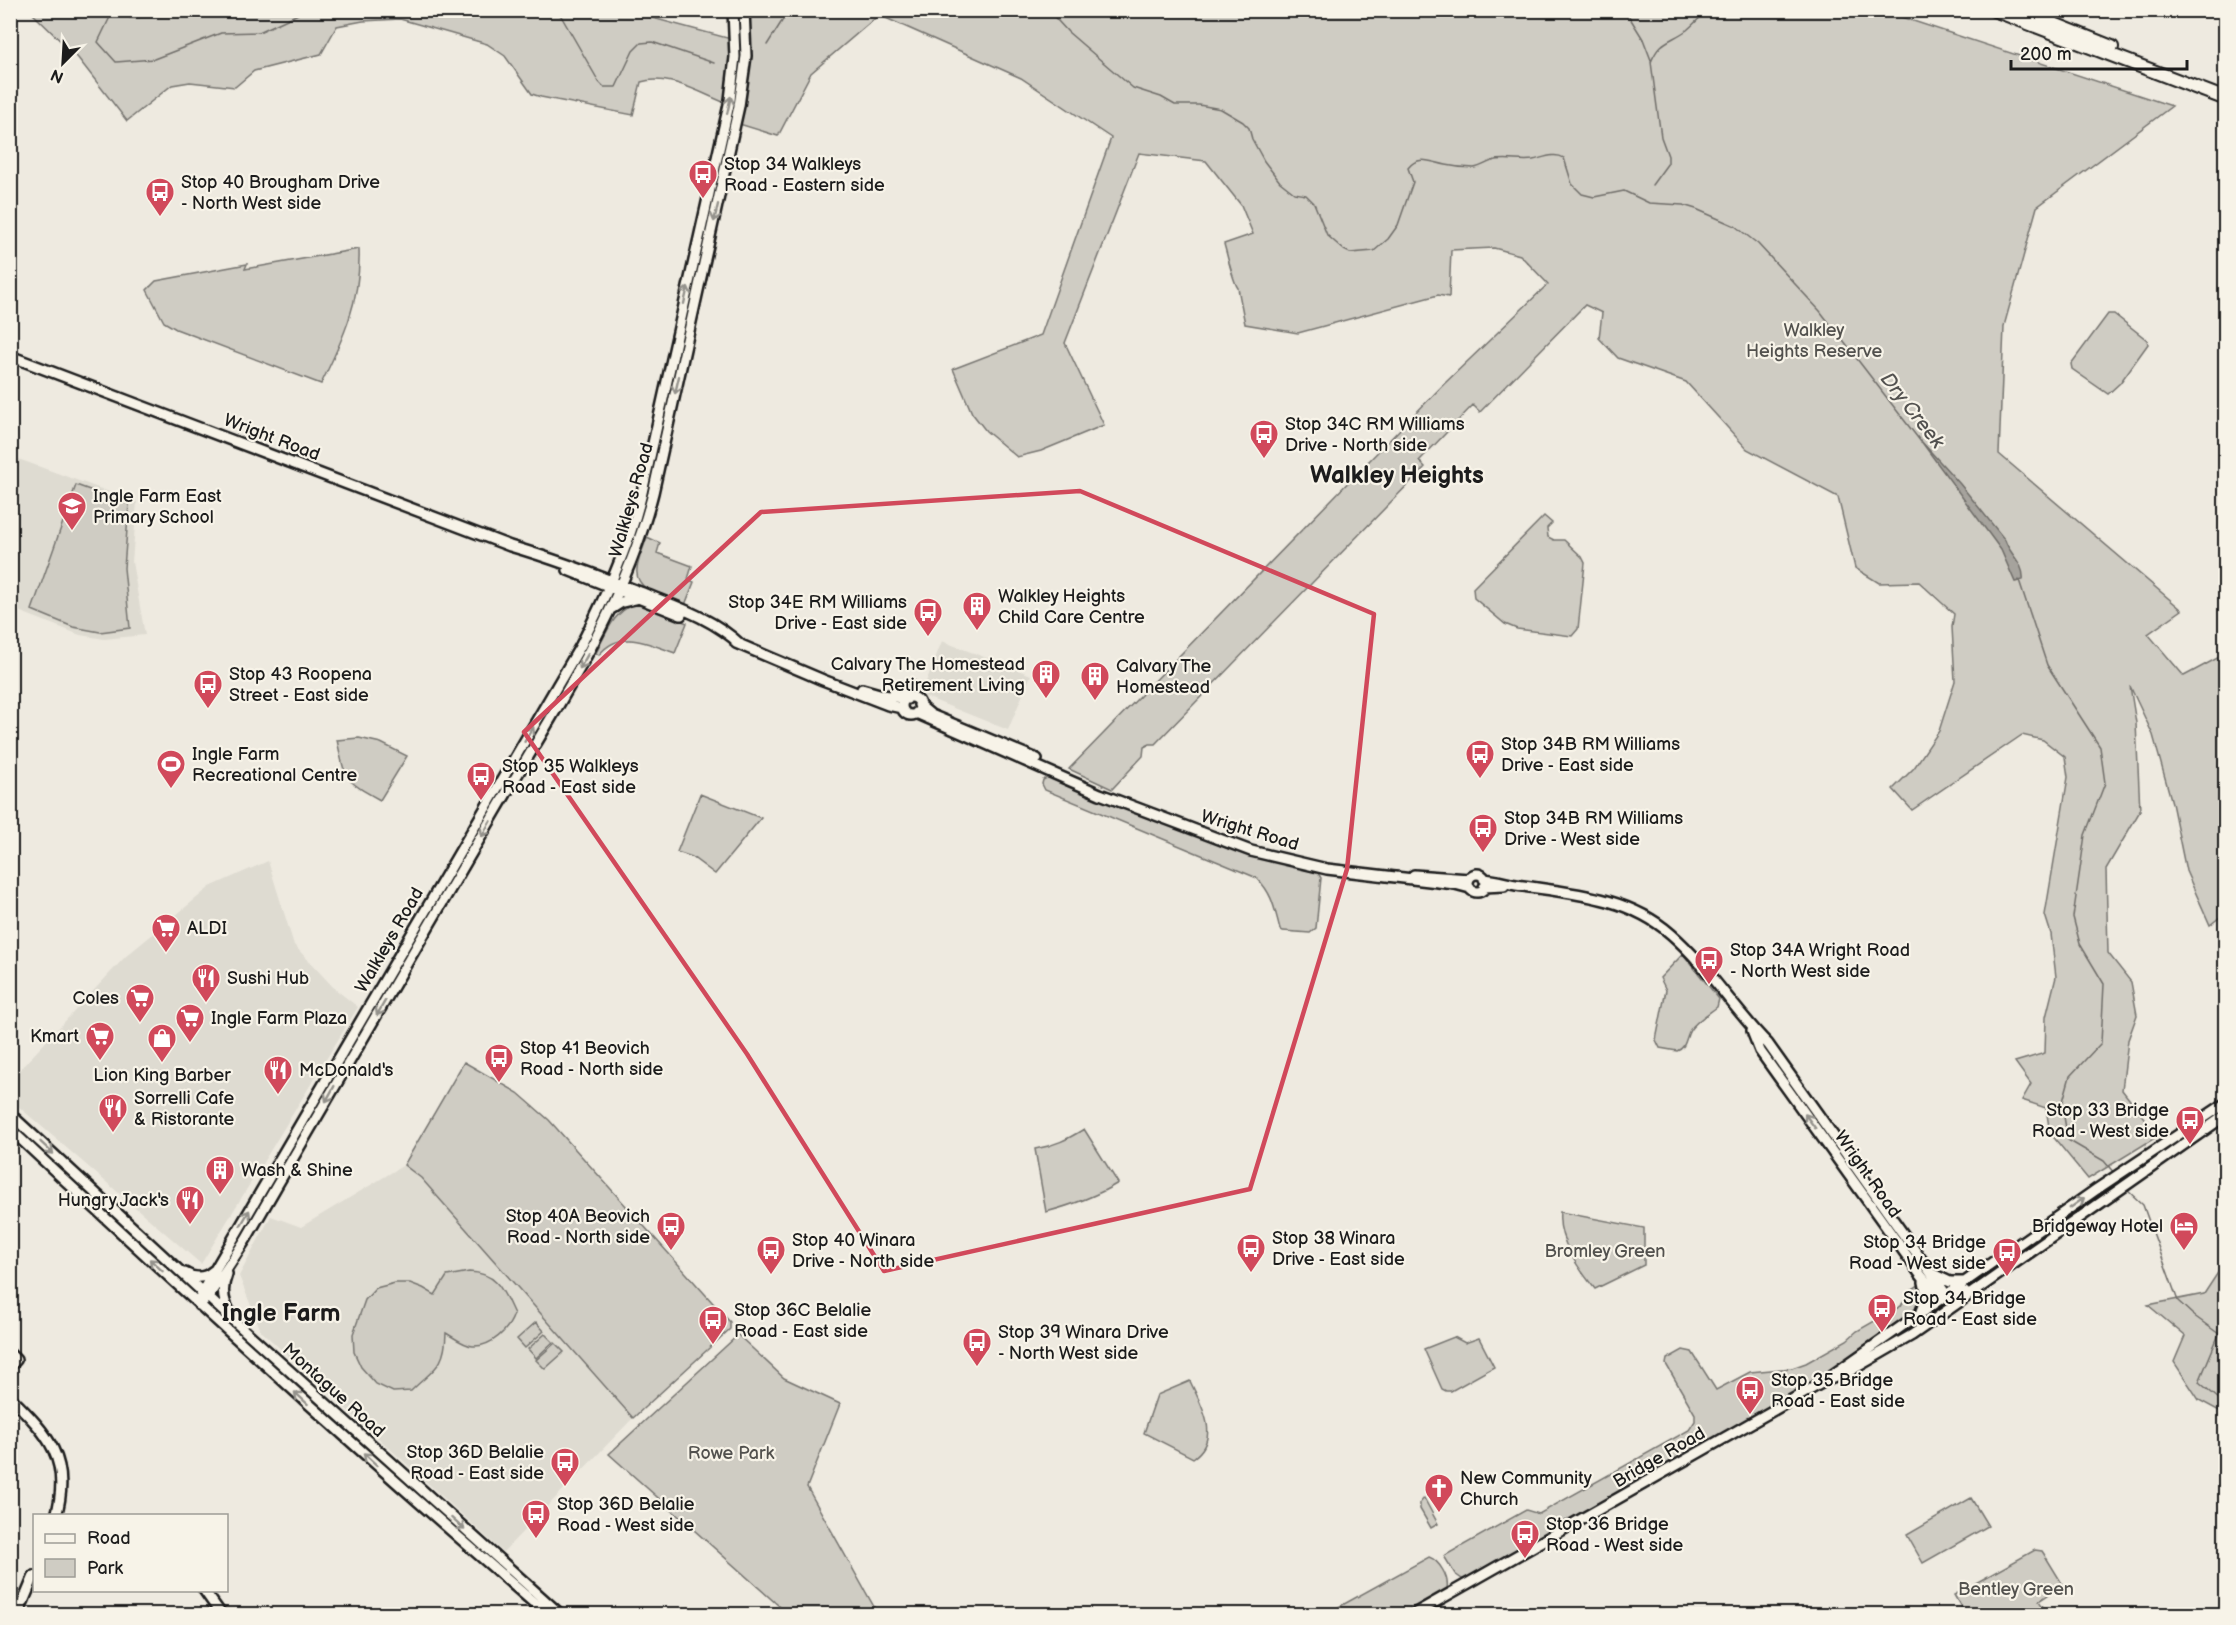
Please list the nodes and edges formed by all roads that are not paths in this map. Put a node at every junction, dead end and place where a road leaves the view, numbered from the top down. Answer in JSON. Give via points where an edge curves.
{"nodes":[{"id":1,"x":733,"y":10,"type":"edge"},
{"id":2,"x":744,"y":10,"type":"edge"},
{"id":3,"x":1994,"y":10,"type":"edge"},
{"id":4,"x":2019,"y":10,"type":"edge"},
{"id":5,"x":2226,"y":91,"type":"edge"},
{"id":6,"x":2226,"y":99,"type":"edge"},
{"id":7,"x":10,"y":356,"type":"edge"},
{"id":8,"x":631,"y":564,"type":"junction"},
{"id":9,"x":619,"y":566,"type":"junction"},
{"id":10,"x":594,"y":578,"type":"junction"},
{"id":11,"x":610,"y":584,"type":"junction"},
{"id":12,"x":621,"y":588,"type":"junction"},
{"id":13,"x":641,"y":596,"type":"junction"},
{"id":14,"x":611,"y":609,"type":"junction"},
{"id":15,"x":598,"y":612,"type":"junction"},
{"id":16,"x":819,"y":678,"type":"junction"},
{"id":17,"x":854,"y":685,"type":"junction"},
{"id":18,"x":911,"y":686,"type":"dead end"},
{"id":19,"x":907,"y":699,"type":"junction"},
{"id":20,"x":902,"y":708,"type":"junction"},
{"id":21,"x":917,"y":709,"type":"junction"},
{"id":22,"x":1484,"y":883,"type":"junction"},
{"id":23,"x":1469,"y":884,"type":"junction"},
{"id":24,"x":2226,"y":1103,"type":"edge"},
{"id":25,"x":10,"y":1114,"type":"edge"},
{"id":26,"x":2226,"y":1115,"type":"edge"},
{"id":27,"x":10,"y":1129,"type":"edge"},
{"id":28,"x":2168,"y":1141,"type":"junction"},
{"id":29,"x":2174,"y":1150,"type":"junction"},
{"id":30,"x":2139,"y":1160,"type":"junction"},
{"id":31,"x":2146,"y":1170,"type":"junction"},
{"id":32,"x":2018,"y":1244,"type":"junction"},
{"id":33,"x":2026,"y":1255,"type":"junction"},
{"id":34,"x":233,"y":1258,"type":"junction"},
{"id":35,"x":170,"y":1263,"type":"junction"},
{"id":36,"x":216,"y":1269,"type":"junction"},
{"id":37,"x":1926,"y":1274,"type":"junction"},
{"id":38,"x":1989,"y":1281,"type":"junction"},
{"id":39,"x":1965,"y":1282,"type":"junction"},
{"id":40,"x":205,"y":1295,"type":"junction"},
{"id":41,"x":1943,"y":1297,"type":"junction"},
{"id":42,"x":199,"y":1305,"type":"junction"},
{"id":43,"x":1920,"y":1313,"type":"junction"},
{"id":44,"x":242,"y":1328,"type":"junction"},
{"id":45,"x":1878,"y":1355,"type":"junction"},
{"id":46,"x":1825,"y":1381,"type":"junction"},
{"id":47,"x":10,"y":1398,"type":"edge"},
{"id":48,"x":56,"y":1514,"type":"edge"},
{"id":49,"x":33,"y":1578,"type":"edge"},
{"id":50,"x":205,"y":1592,"type":"edge"},
{"id":51,"x":553,"y":1612,"type":"edge"},
{"id":52,"x":18,"y":1614,"type":"edge"},
{"id":53,"x":221,"y":1614,"type":"edge"},
{"id":54,"x":1414,"y":1614,"type":"edge"}],
"edges":[{"from":9,"to":1,"type":"main road","name":"Walkleys Road","one_way":true,"via":[[641,497],[730,100],[735,47]]},
{"from":2,"to":8,"type":"main road","name":"Walkleys Road","one_way":true,"via":[[746,56],[740,106],[653,493]]},
{"from":3,"to":6,"type":"highway"},
{"from":4,"to":5,"type":"highway"},
{"from":7,"to":10,"type":"main road","name":"Wright Road","via":[[532,551]]},
{"from":8,"to":12,"type":"main road","name":"Walkleys Road"},
{"from":8,"to":13,"type":"main road"},
{"from":9,"to":10,"type":"main road"},
{"from":9,"to":11,"type":"main road","name":"Walkleys Road"},
{"from":10,"to":11,"type":"main road","name":"Wright Road"},
{"from":10,"to":15,"type":"main road","via":[[600,594]]},
{"from":11,"to":12,"type":"main road","name":"Wright Road"},
{"from":11,"to":15,"type":"main road","name":"Walkleys Road"},
{"from":12,"to":13,"type":"main road","name":"Wright Road"},
{"from":12,"to":14,"type":"main road","name":"Walkleys Road"},
{"from":13,"to":14,"type":"main road"},
{"from":13,"to":16,"type":"main road","name":"Wright Road"},
{"from":14,"to":34,"type":"main road","name":"Walkleys Road","one_way":true},
{"from":36,"to":15,"type":"main road","name":"Walkleys Road","one_way":true},
{"from":16,"to":17,"type":"main road","name":"Wright Road"},
{"from":16,"to":20,"type":"main road","name":"Wright Road"},
{"from":17,"to":18,"type":"main road","via":[[897,693]]},
{"from":17,"to":19,"type":"main road","name":"Wright Road"},
{"from":19,"to":20,"type":"main road"},
{"from":19,"to":21,"type":"main road","name":"Wright Road","via":[[913,698]]},
{"from":20,"to":21,"type":"main road","name":"Wright Road","via":[[906,714]]},
{"from":21,"to":23,"type":"main road","name":"Wright Road","via":[[1018,750],[1111,797],[1267,856],[1327,869],[1384,876],[1429,875]]},
{"from":22,"to":23,"type":"main road","via":[[1477,892]]},
{"from":22,"to":23,"type":"main road","via":[[1476,874]]},
{"from":22,"to":37,"type":"main road","name":"Wright Road","via":[[1536,894],[1616,903],[1670,933],[1768,1044]]},
{"from":24,"to":28,"type":"main road","name":"Bridge Road"},
{"from":25,"to":35,"type":"main road","name":"Montague Road","one_way":true},
{"from":26,"to":29,"type":"main road","name":"Bridge Road"},
{"from":42,"to":27,"type":"main road","name":"Montague Road","one_way":true},
{"from":28,"to":29,"type":"main road"},
{"from":28,"to":30,"type":"main road","name":"Bridge Road"},
{"from":29,"to":31,"type":"main road","name":"Bridge Road"},
{"from":30,"to":31,"type":"main road"},
{"from":32,"to":30,"type":"main road","name":"Bridge Road","one_way":true},
{"from":31,"to":33,"type":"main road","name":"Bridge Road"},
{"from":32,"to":33,"type":"main road"},
{"from":32,"to":39,"type":"main road","name":"Bridge Road"},
{"from":33,"to":38,"type":"main road","name":"Bridge Road"},
{"from":34,"to":40,"type":"main road","name":"Walkleys Road"},
{"from":34,"to":44,"type":"main road","via":[[223,1295]]},
{"from":35,"to":36,"type":"main road","via":[[194,1277]]},
{"from":35,"to":40,"type":"main road","name":"Montague Road"},
{"from":36,"to":40,"type":"main road","name":"Walkleys Road"},
{"from":37,"to":39,"type":"main road"},
{"from":37,"to":41,"type":"main road","name":"Wright Road","via":[[1937,1294]]},
{"from":37,"to":43,"type":"main road","via":[[1927,1296]]},
{"from":38,"to":41,"type":"main road","via":[[1956,1297]]},
{"from":38,"to":45,"type":"main road","name":"Bridge Road"},
{"from":39,"to":41,"type":"main road","name":"Bridge Road"},
{"from":40,"to":42,"type":"main road","name":"Walkleys Road"},
{"from":40,"to":44,"type":"main road","name":"Montague Road"},
{"from":41,"to":43,"type":"main road","name":"Bridge Road"},
{"from":41,"to":45,"type":"main road","via":[[1935,1311]]},
{"from":51,"to":42,"type":"main road","name":"Montague Road","one_way":true,"via":[[436,1518]]},
{"from":43,"to":46,"type":"main road","name":"Bridge Road"},
{"from":44,"to":51,"type":"main road","name":"Montague Road","one_way":true},
{"from":45,"to":46,"type":"main road","name":"Bridge Road"},
{"from":46,"to":54,"type":"main road","name":"Bridge Road"},
{"from":47,"to":48,"type":"main road","via":[[44,1431],[55,1451],[62,1484]]},
{"from":49,"to":52,"type":"main road"},
{"from":50,"to":53,"type":"main road"}]}
